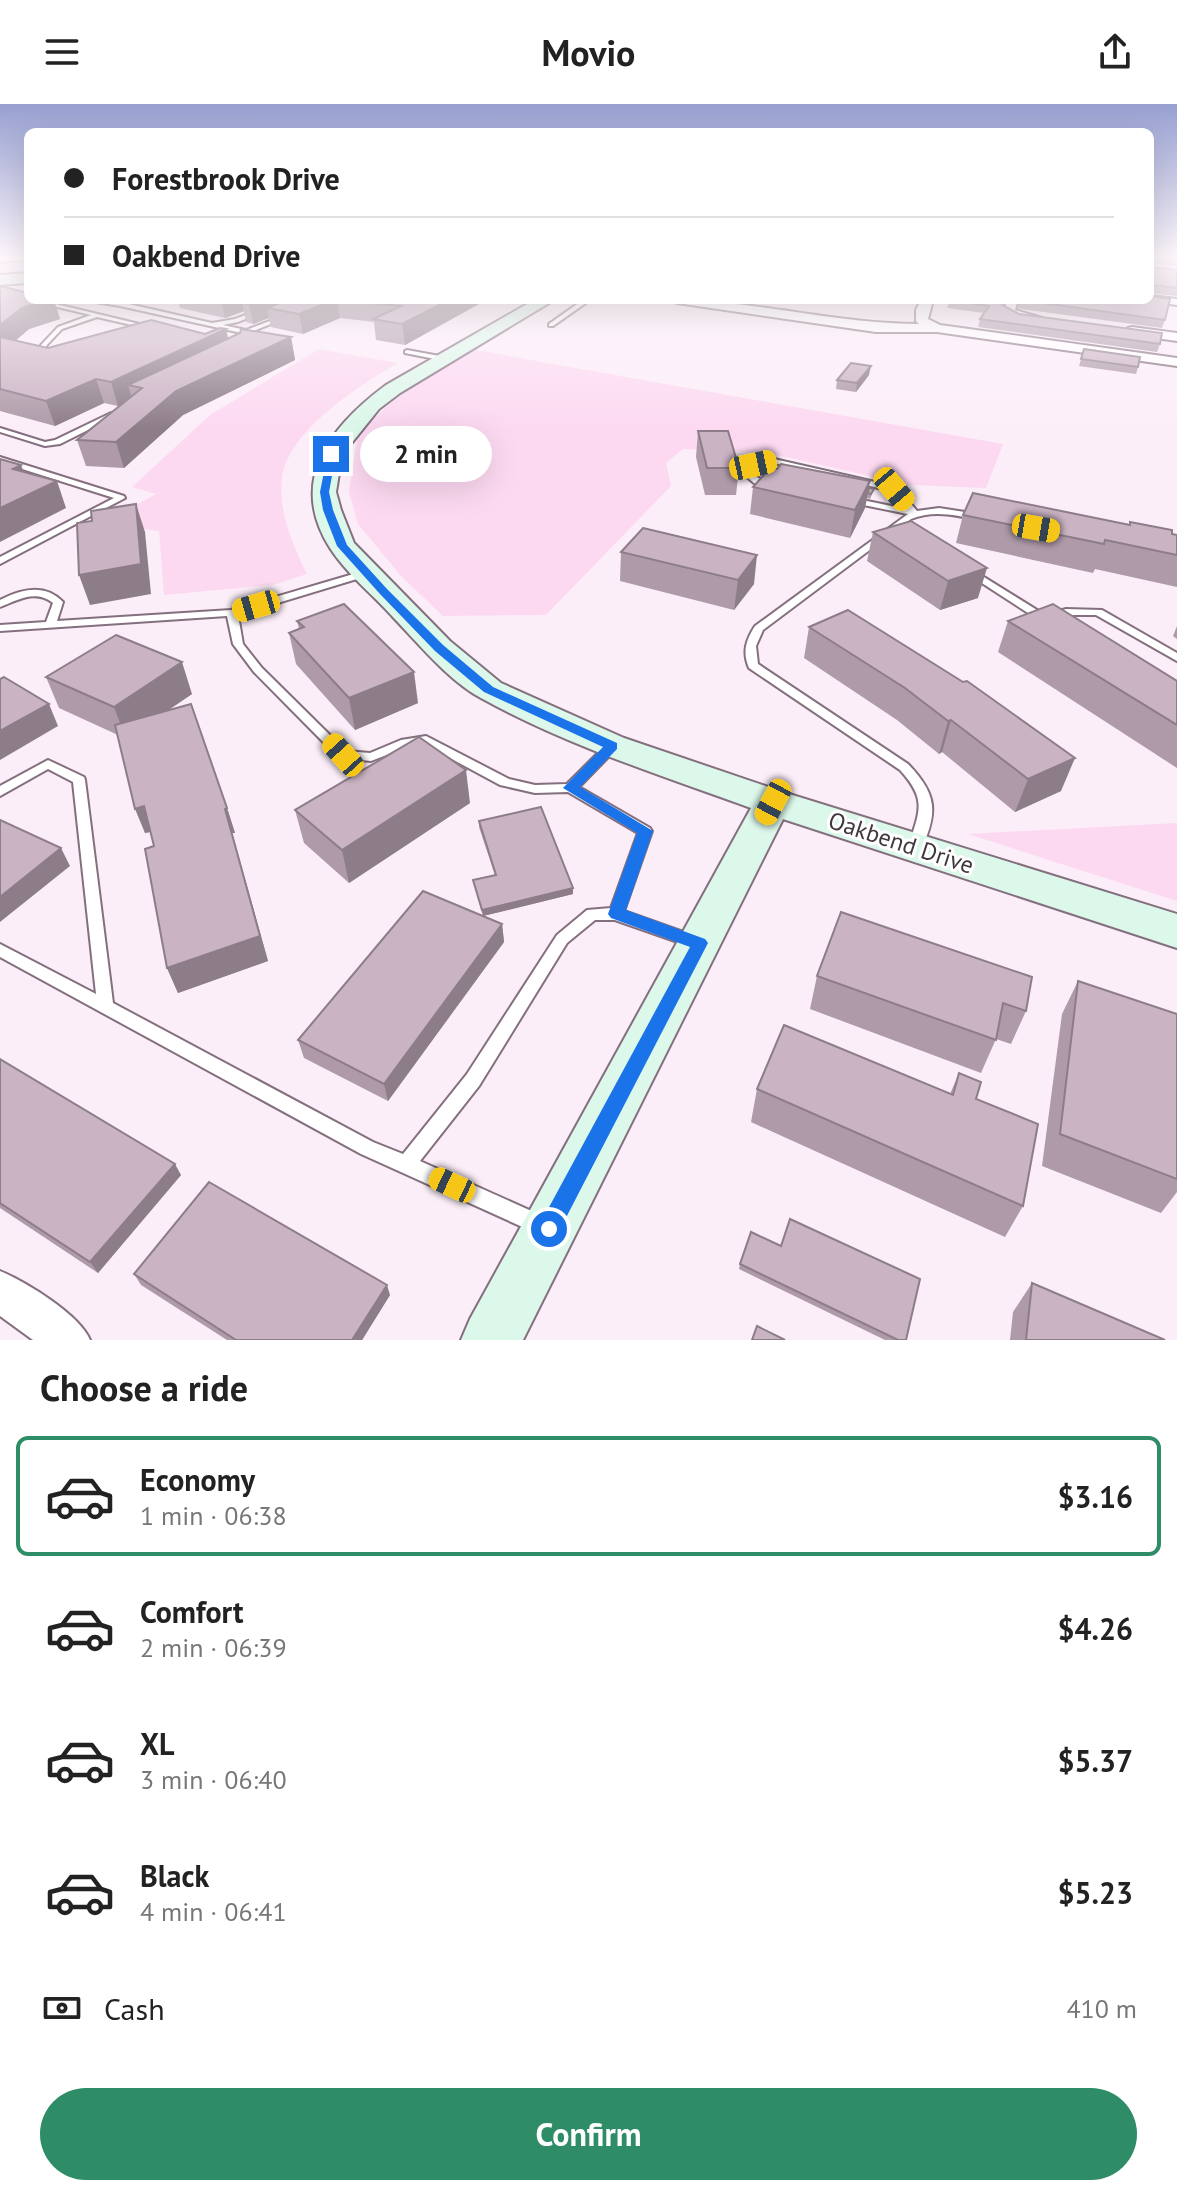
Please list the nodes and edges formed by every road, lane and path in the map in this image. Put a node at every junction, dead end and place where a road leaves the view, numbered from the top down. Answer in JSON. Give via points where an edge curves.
{"nodes":[{"id":1,"x":92,"y":314,"type":"edge"},
{"id":2,"x":162,"y":314,"type":"edge"},
{"id":3,"x":254,"y":314,"type":"edge"},
{"id":4,"x":547,"y":314,"type":"edge"},
{"id":5,"x":774,"y":314,"type":"edge"},
{"id":6,"x":922,"y":314,"type":"edge"},
{"id":7,"x":1034,"y":314,"type":"edge"},
{"id":8,"x":98,"y":315,"type":"junction"},
{"id":9,"x":287,"y":316,"type":"edge"},
{"id":10,"x":1054,"y":320,"type":"edge"},
{"id":11,"x":212,"y":325,"type":"junction"},
{"id":12,"x":147,"y":327,"type":"junction"},
{"id":13,"x":937,"y":328,"type":"junction"},
{"id":14,"x":1116,"y":329,"type":"edge"},
{"id":15,"x":160,"y":330,"type":"edge"},
{"id":16,"x":133,"y":331,"type":"edge"},
{"id":17,"x":1177,"y":337,"type":"edge"},
{"id":18,"x":407,"y":352,"type":"edge"},
{"id":19,"x":65,"y":356,"type":"edge"},
{"id":20,"x":445,"y":359,"type":"junction"},
{"id":21,"x":1177,"y":362,"type":"edge"},
{"id":22,"x":125,"y":409,"type":"edge"},
{"id":23,"x":0,"y":430,"type":"edge"},
{"id":24,"x":0,"y":459,"type":"edge"},
{"id":25,"x":914,"y":513,"type":"junction"},
{"id":26,"x":997,"y":520,"type":"edge"},
{"id":27,"x":0,"y":561,"type":"edge"},
{"id":28,"x":958,"y":564,"type":"edge"},
{"id":29,"x":367,"y":573,"type":"junction"},
{"id":30,"x":0,"y":604,"type":"edge"},
{"id":31,"x":232,"y":613,"type":"junction"},
{"id":32,"x":1043,"y":618,"type":"junction"},
{"id":33,"x":50,"y":625,"type":"junction"},
{"id":34,"x":1056,"y":626,"type":"edge"},
{"id":35,"x":0,"y":628,"type":"edge"},
{"id":36,"x":1177,"y":658,"type":"edge"},
{"id":37,"x":612,"y":746,"type":"junction"},
{"id":38,"x":570,"y":788,"type":"junction"},
{"id":39,"x":0,"y":792,"type":"edge"},
{"id":40,"x":773,"y":802,"type":"junction"},
{"id":41,"x":915,"y":848,"type":"junction"},
{"id":42,"x":616,"y":914,"type":"junction"},
{"id":43,"x":1177,"y":931,"type":"edge"},
{"id":44,"x":700,"y":943,"type":"junction"},
{"id":45,"x":0,"y":950,"type":"edge"},
{"id":46,"x":105,"y":1006,"type":"junction"},
{"id":47,"x":406,"y":1164,"type":"junction"},
{"id":48,"x":549,"y":1229,"type":"junction"},
{"id":49,"x":0,"y":1291,"type":"edge"},
{"id":50,"x":69,"y":1340,"type":"edge"},
{"id":51,"x":491,"y":1340,"type":"edge"}],
"edges":[{"from":1,"to":8,"type":"lane"},
{"from":2,"to":11,"type":"lane"},
{"from":3,"to":11,"type":"lane"},
{"from":4,"to":20,"type":"street","name":"Oakbend Drive"},
{"from":5,"to":13,"type":"street","via":[[876,328]]},
{"from":6,"to":13,"type":"street","via":[[922,321]]},
{"from":7,"to":10,"type":"street"},
{"from":8,"to":12,"type":"lane"},
{"from":8,"to":19,"type":"lane","via":[[60,328],[43,346]]},
{"from":9,"to":11,"type":"lane","via":[[246,332]]},
{"from":12,"to":15,"type":"lane"},
{"from":12,"to":16,"type":"lane"},
{"from":13,"to":21,"type":"street"},
{"from":14,"to":17,"type":"street"},
{"from":18,"to":20,"type":"lane"},
{"from":20,"to":29,"type":"street","name":"Oakbend Drive","via":[[372,405],[331,454],[324,492],[328,510],[342,546]]},
{"from":22,"to":23,"type":"lane","via":[[57,442],[45,444]]},
{"from":24,"to":27,"type":"lane","via":[[121,498]]},
{"from":25,"to":25,"type":"lane","via":[[894,489],[879,485],[774,461],[753,465],[746,473],[757,481]]},
{"from":25,"to":26,"type":"lane","via":[[952,512]]},
{"from":25,"to":41,"type":"lane","via":[[896,533],[759,628],[749,653],[753,666],[916,779],[927,802]]},
{"from":28,"to":32,"type":"lane"},
{"from":29,"to":31,"type":"lane"},
{"from":29,"to":37,"type":"street","name":"Oakbend Drive","via":[[439,648],[489,690]]},
{"from":30,"to":33,"type":"lane","via":[[43,592],[58,602]]},
{"from":31,"to":33,"type":"lane"},
{"from":31,"to":38,"type":"lane","via":[[238,644],[258,670],[343,755],[371,757],[426,740],[505,782],[535,789]]},
{"from":32,"to":34,"type":"lane"},
{"from":32,"to":36,"type":"lane","via":[[1098,612]]},
{"from":33,"to":35,"type":"lane"},
{"from":37,"to":38,"type":"lane"},
{"from":37,"to":40,"type":"street","name":"Oakbend Drive"},
{"from":38,"to":42,"type":"lane","via":[[645,831]]},
{"from":39,"to":46,"type":"lane","via":[[48,764],[79,780]]},
{"from":40,"to":41,"type":"street","name":"Oakbend Drive"},
{"from":40,"to":44,"type":"street"},
{"from":41,"to":43,"type":"street","name":"Oakbend Drive"},
{"from":42,"to":44,"type":"lane"},
{"from":42,"to":47,"type":"lane","via":[[592,914],[562,939],[473,1080]]},
{"from":44,"to":48,"type":"street"},
{"from":45,"to":46,"type":"lane"},
{"from":46,"to":47,"type":"lane"},
{"from":47,"to":48,"type":"lane"},
{"from":48,"to":51,"type":"street"},
{"from":49,"to":50,"type":"street"}]}
